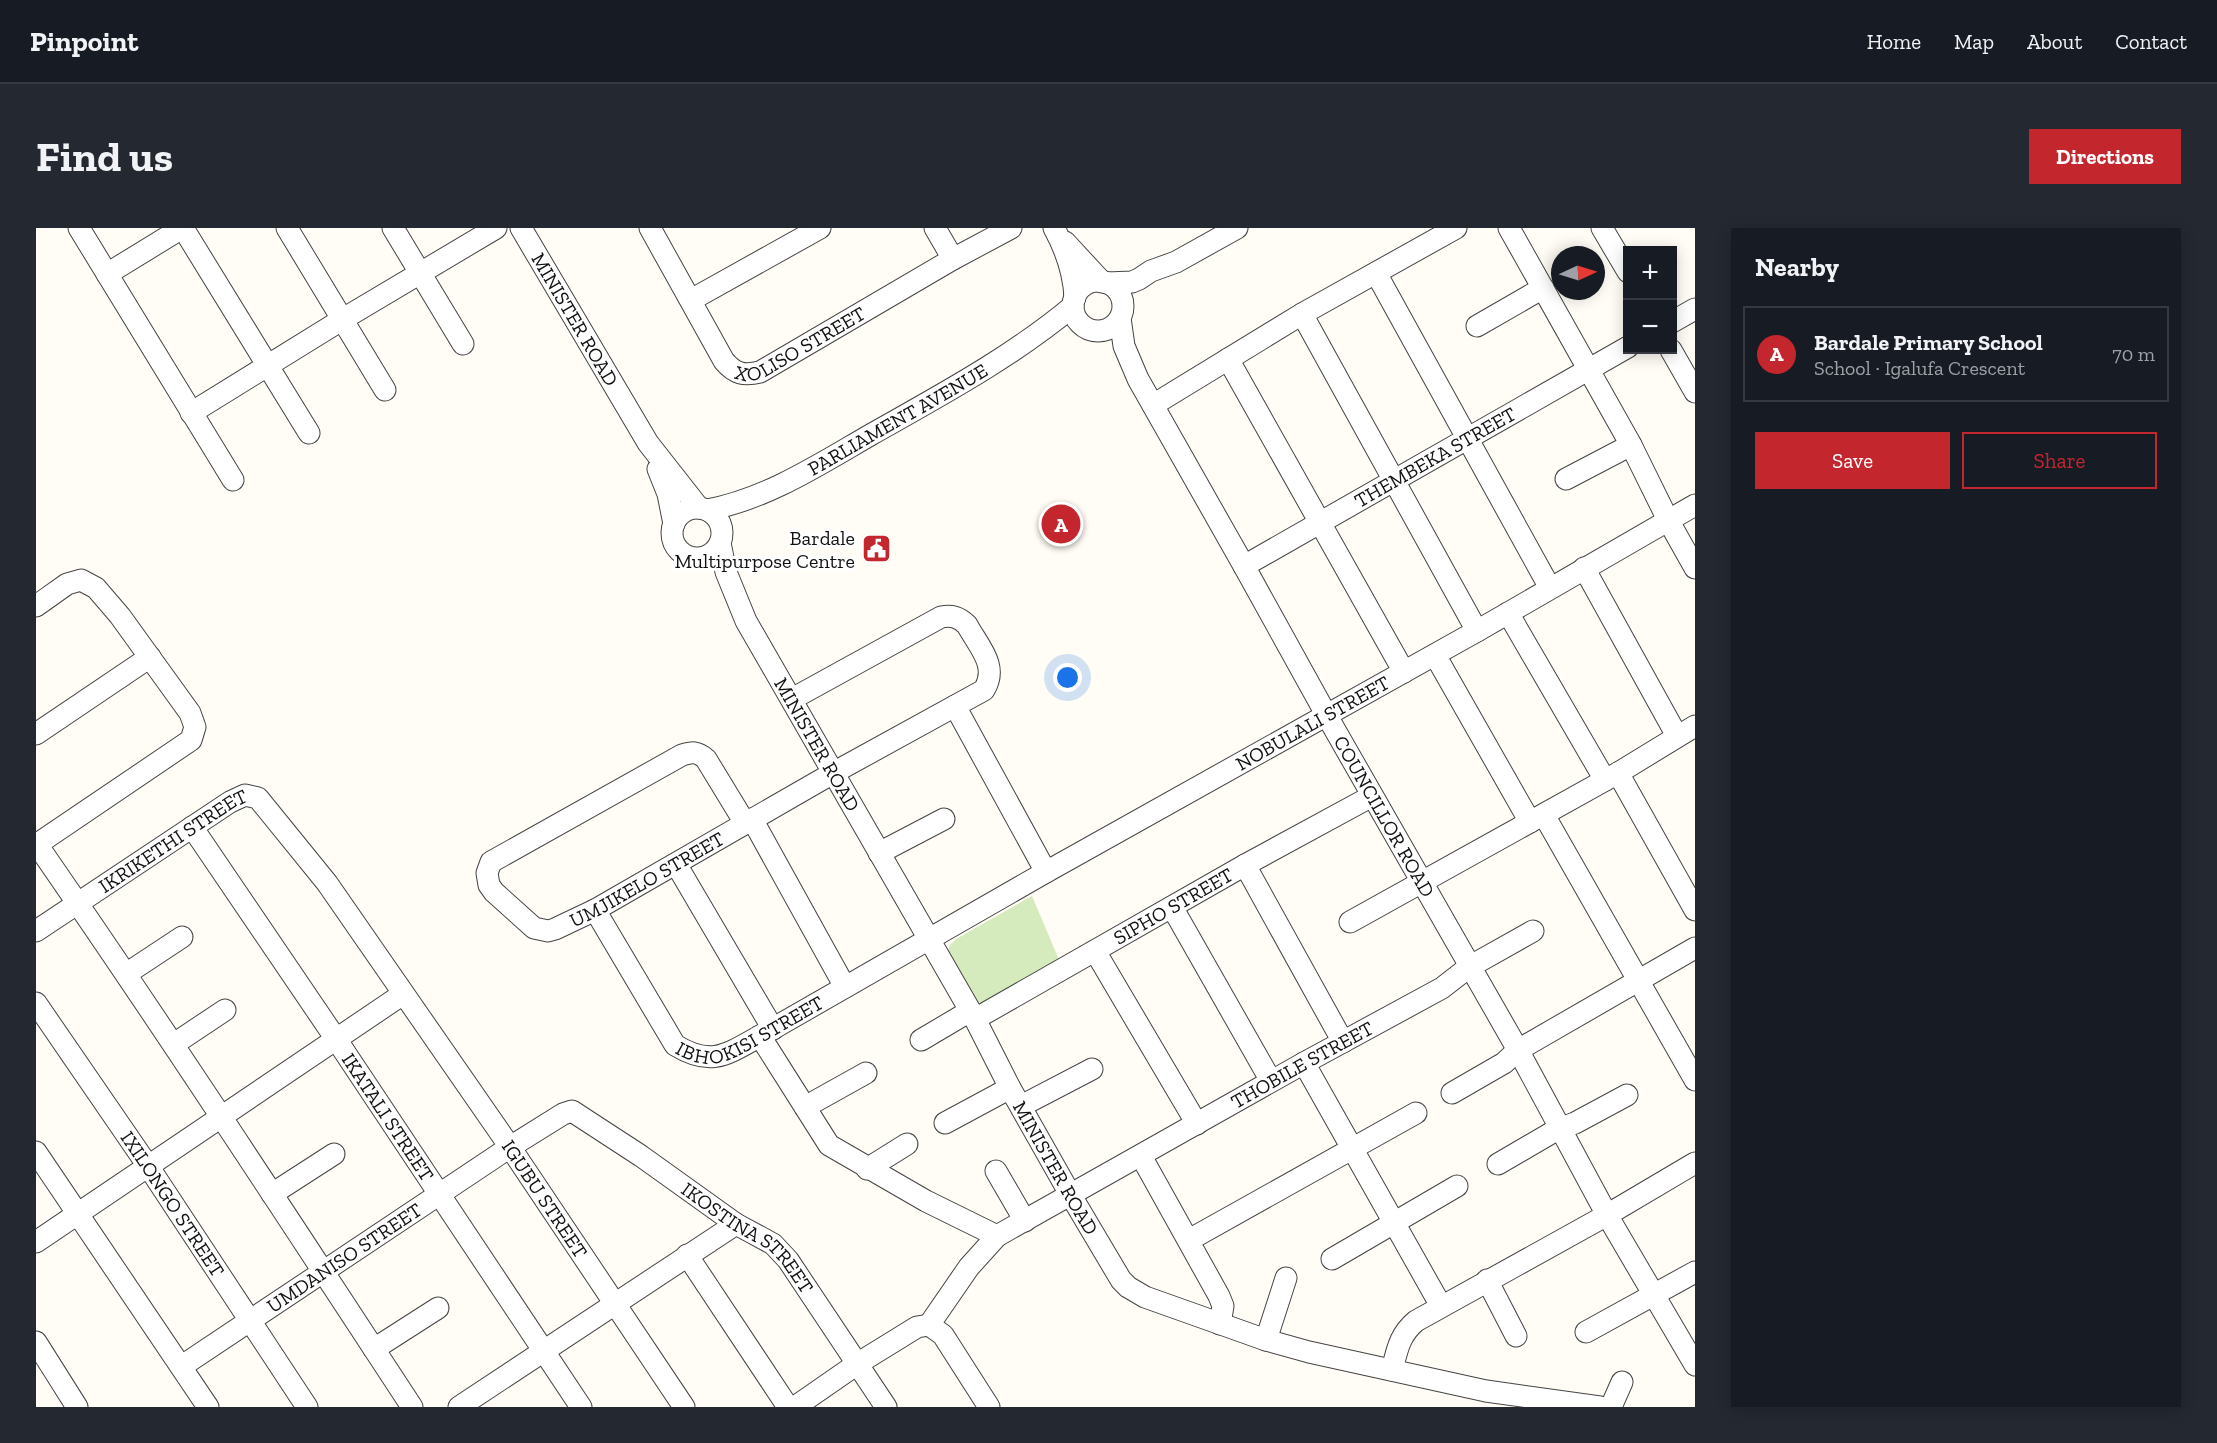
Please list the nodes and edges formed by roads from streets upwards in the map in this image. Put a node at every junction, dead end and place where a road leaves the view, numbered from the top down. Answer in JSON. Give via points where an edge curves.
{"nodes":[{"id":1,"x":79,"y":228,"type":"edge"},
{"id":2,"x":182,"y":228,"type":"edge"},
{"id":3,"x":287,"y":228,"type":"edge"},
{"id":4,"x":393,"y":228,"type":"edge"},
{"id":5,"x":496,"y":228,"type":"edge"},
{"id":6,"x":521,"y":228,"type":"edge"},
{"id":7,"x":650,"y":228,"type":"edge"},
{"id":8,"x":820,"y":228,"type":"edge"},
{"id":9,"x":935,"y":228,"type":"edge"},
{"id":10,"x":1011,"y":228,"type":"edge"},
{"id":11,"x":1237,"y":228,"type":"edge"},
{"id":12,"x":1456,"y":228,"type":"edge"},
{"id":13,"x":1509,"y":228,"type":"edge"},
{"id":14,"x":1602,"y":228,"type":"edge"},
{"id":15,"x":1055,"y":230,"type":"edge"},
{"id":16,"x":953,"y":259,"type":"junction"},
{"id":17,"x":1176,"y":262,"type":"junction"},
{"id":18,"x":1623,"y":264,"type":"edge"},
{"id":19,"x":420,"y":272,"type":"junction"},
{"id":20,"x":1376,"y":273,"type":"junction"},
{"id":21,"x":107,"y":274,"type":"junction"},
{"id":22,"x":1105,"y":283,"type":"junction"},
{"id":23,"x":1543,"y":288,"type":"junction"},
{"id":24,"x":691,"y":300,"type":"junction"},
{"id":25,"x":1074,"y":302,"type":"junction"},
{"id":26,"x":1695,"y":309,"type":"edge"},
{"id":27,"x":1121,"y":314,"type":"junction"},
{"id":28,"x":1302,"y":314,"type":"junction"},
{"id":29,"x":343,"y":319,"type":"junction"},
{"id":30,"x":1677,"y":319,"type":"edge"},
{"id":31,"x":1477,"y":326,"type":"dead end"},
{"id":32,"x":1091,"y":330,"type":"junction"},
{"id":33,"x":463,"y":344,"type":"dead end"},
{"id":34,"x":1623,"y":349,"type":"edge"},
{"id":35,"x":1011,"y":353,"type":"junction"},
{"id":36,"x":1673,"y":354,"type":"edge"},
{"id":37,"x":1228,"y":359,"type":"junction"},
{"id":38,"x":267,"y":366,"type":"junction"},
{"id":39,"x":1588,"y":368,"type":"junction"},
{"id":40,"x":1138,"y":379,"type":"junction"},
{"id":41,"x":385,"y":390,"type":"dead end"},
{"id":42,"x":1695,"y":392,"type":"edge"},
{"id":43,"x":1153,"y":405,"type":"junction"},
{"id":44,"x":191,"y":413,"type":"junction"},
{"id":45,"x":309,"y":433,"type":"dead end"},
{"id":46,"x":1467,"y":437,"type":"junction"},
{"id":47,"x":648,"y":443,"type":"junction"},
{"id":48,"x":1630,"y":445,"type":"junction"},
{"id":49,"x":1394,"y":479,"type":"junction"},
{"id":50,"x":1566,"y":479,"type":"dead end"},
{"id":51,"x":232,"y":480,"type":"dead end"},
{"id":52,"x":782,"y":485,"type":"junction"},
{"id":53,"x":1695,"y":505,"type":"edge"},
{"id":54,"x":703,"y":509,"type":"junction"},
{"id":55,"x":1668,"y":520,"type":"junction"},
{"id":56,"x":1320,"y":521,"type":"junction"},
{"id":57,"x":674,"y":524,"type":"junction"},
{"id":58,"x":720,"y":539,"type":"junction"},
{"id":59,"x":692,"y":557,"type":"junction"},
{"id":60,"x":1245,"y":566,"type":"junction"},
{"id":61,"x":1584,"y":568,"type":"junction"},
{"id":62,"x":1695,"y":568,"type":"edge"},
{"id":63,"x":1550,"y":588,"type":"junction"},
{"id":64,"x":36,"y":606,"type":"edge"},
{"id":65,"x":1508,"y":613,"type":"junction"},
{"id":66,"x":746,"y":621,"type":"junction"},
{"id":67,"x":1477,"y":631,"type":"junction"},
{"id":68,"x":1435,"y":655,"type":"junction"},
{"id":69,"x":150,"y":657,"type":"junction"},
{"id":70,"x":1404,"y":672,"type":"junction"},
{"id":71,"x":792,"y":699,"type":"junction"},
{"id":72,"x":955,"y":706,"type":"junction"},
{"id":73,"x":1327,"y":716,"type":"junction"},
{"id":74,"x":1689,"y":733,"type":"edge"},
{"id":75,"x":36,"y":734,"type":"edge"},
{"id":76,"x":833,"y":773,"type":"junction"},
{"id":77,"x":1611,"y":776,"type":"junction"},
{"id":78,"x":1372,"y":796,"type":"junction"},
{"id":79,"x":1537,"y":818,"type":"junction"},
{"id":80,"x":944,"y":819,"type":"dead end"},
{"id":81,"x":748,"y":821,"type":"junction"},
{"id":82,"x":192,"y":827,"type":"junction"},
{"id":83,"x":36,"y":844,"type":"edge"},
{"id":84,"x":879,"y":853,"type":"junction"},
{"id":85,"x":676,"y":864,"type":"junction"},
{"id":86,"x":1245,"y":865,"type":"junction"},
{"id":87,"x":1046,"y":873,"type":"junction"},
{"id":88,"x":1423,"y":882,"type":"junction"},
{"id":89,"x":78,"y":902,"type":"junction"},
{"id":90,"x":1172,"y":907,"type":"junction"},
{"id":91,"x":595,"y":910,"type":"junction"},
{"id":92,"x":1695,"y":910,"type":"edge"},
{"id":93,"x":1350,"y":922,"type":"dead end"},
{"id":94,"x":36,"y":931,"type":"edge"},
{"id":95,"x":1533,"y":931,"type":"dead end"},
{"id":96,"x":182,"y":937,"type":"dead end"},
{"id":97,"x":929,"y":940,"type":"junction"},
{"id":98,"x":1695,"y":948,"type":"edge"},
{"id":99,"x":1095,"y":951,"type":"junction"},
{"id":100,"x":1469,"y":967,"type":"junction"},
{"id":101,"x":126,"y":974,"type":"junction"},
{"id":102,"x":1639,"y":981,"type":"junction"},
{"id":103,"x":845,"y":987,"type":"junction"},
{"id":104,"x":404,"y":994,"type":"junction"},
{"id":105,"x":36,"y":1003,"type":"edge"},
{"id":106,"x":225,"y":1011,"type":"dead end"},
{"id":107,"x":972,"y":1015,"type":"junction"},
{"id":108,"x":766,"y":1033,"type":"junction"},
{"id":109,"x":336,"y":1039,"type":"junction"},
{"id":110,"x":921,"y":1040,"type":"dead end"},
{"id":111,"x":1343,"y":1042,"type":"junction"},
{"id":112,"x":174,"y":1044,"type":"junction"},
{"id":113,"x":1518,"y":1050,"type":"junction"},
{"id":114,"x":1304,"y":1063,"type":"junction"},
{"id":115,"x":1092,"y":1069,"type":"dead end"},
{"id":116,"x":866,"y":1073,"type":"dead end"},
{"id":117,"x":1695,"y":1080,"type":"edge"},
{"id":118,"x":1271,"y":1081,"type":"junction"},
{"id":119,"x":1010,"y":1088,"type":"junction"},
{"id":120,"x":1452,"y":1093,"type":"dead end"},
{"id":121,"x":1627,"y":1095,"type":"dead end"},
{"id":122,"x":1021,"y":1106,"type":"junction"},
{"id":123,"x":805,"y":1107,"type":"junction"},
{"id":124,"x":568,"y":1112,"type":"joint"},
{"id":125,"x":1416,"y":1113,"type":"dead end"},
{"id":126,"x":222,"y":1116,"type":"junction"},
{"id":127,"x":945,"y":1123,"type":"dead end"},
{"id":128,"x":1197,"y":1124,"type":"junction"},
{"id":129,"x":1558,"y":1129,"type":"junction"},
{"id":130,"x":907,"y":1144,"type":"dead end"},
{"id":131,"x":510,"y":1147,"type":"junction"},
{"id":132,"x":1353,"y":1148,"type":"junction"},
{"id":133,"x":36,"y":1152,"type":"edge"},
{"id":134,"x":334,"y":1154,"type":"dead end"},
{"id":135,"x":1141,"y":1156,"type":"junction"},
{"id":136,"x":1695,"y":1163,"type":"edge"},
{"id":137,"x":1498,"y":1164,"type":"dead end"},
{"id":138,"x":148,"y":1166,"type":"junction"},
{"id":139,"x":867,"y":1168,"type":"junction"},
{"id":140,"x":996,"y":1171,"type":"dead end"},
{"id":141,"x":1457,"y":1186,"type":"dead end"},
{"id":142,"x":272,"y":1194,"type":"junction"},
{"id":143,"x":439,"y":1194,"type":"junction"},
{"id":144,"x":1070,"y":1194,"type":"junction"},
{"id":145,"x":78,"y":1212,"type":"junction"},
{"id":146,"x":1607,"y":1215,"type":"junction"},
{"id":147,"x":1025,"y":1221,"type":"junction"},
{"id":148,"x":1394,"y":1222,"type":"junction"},
{"id":149,"x":736,"y":1224,"type":"junction"},
{"id":150,"x":998,"y":1236,"type":"junction"},
{"id":151,"x":1190,"y":1240,"type":"junction"},
{"id":152,"x":36,"y":1242,"type":"edge"},
{"id":153,"x":687,"y":1255,"type":"junction"},
{"id":154,"x":1332,"y":1259,"type":"dead end"},
{"id":155,"x":323,"y":1272,"type":"junction"},
{"id":156,"x":1695,"y":1272,"type":"edge"},
{"id":157,"x":1286,"y":1278,"type":"dead end"},
{"id":158,"x":1487,"y":1280,"type":"junction"},
{"id":159,"x":1653,"y":1295,"type":"junction"},
{"id":160,"x":614,"y":1303,"type":"junction"},
{"id":161,"x":1441,"y":1306,"type":"junction"},
{"id":162,"x":438,"y":1308,"type":"dead end"},
{"id":163,"x":249,"y":1321,"type":"junction"},
{"id":164,"x":1220,"y":1324,"type":"junction"},
{"id":165,"x":929,"y":1325,"type":"junction"},
{"id":166,"x":1586,"y":1332,"type":"dead end"},
{"id":167,"x":1516,"y":1336,"type":"dead end"},
{"id":168,"x":1266,"y":1340,"type":"junction"},
{"id":169,"x":36,"y":1342,"type":"edge"},
{"id":170,"x":374,"y":1349,"type":"junction"},
{"id":171,"x":544,"y":1350,"type":"junction"},
{"id":172,"x":857,"y":1364,"type":"junction"},
{"id":173,"x":1695,"y":1365,"type":"edge"},
{"id":174,"x":182,"y":1366,"type":"junction"},
{"id":175,"x":1392,"y":1370,"type":"junction"},
{"id":176,"x":1622,"y":1382,"type":"dead end"},
{"id":177,"x":76,"y":1407,"type":"edge"},
{"id":178,"x":208,"y":1407,"type":"edge"},
{"id":179,"x":307,"y":1407,"type":"edge"},
{"id":180,"x":412,"y":1407,"type":"edge"},
{"id":181,"x":459,"y":1407,"type":"edge"},
{"id":182,"x":580,"y":1407,"type":"edge"},
{"id":183,"x":684,"y":1407,"type":"edge"},
{"id":184,"x":788,"y":1407,"type":"edge"},
{"id":185,"x":795,"y":1407,"type":"edge"},
{"id":186,"x":886,"y":1407,"type":"edge"},
{"id":187,"x":989,"y":1407,"type":"edge"},
{"id":188,"x":1600,"y":1407,"type":"edge"},
{"id":189,"x":1611,"y":1407,"type":"edge"}],
"edges":[{"from":1,"to":21,"type":"street"},
{"from":2,"to":21,"type":"street"},
{"from":2,"to":38,"type":"street"},
{"from":3,"to":29,"type":"street"},
{"from":4,"to":19,"type":"street"},
{"from":5,"to":19,"type":"street"},
{"from":6,"to":47,"type":"street","name":"MINISTER ROAD"},
{"from":7,"to":24,"type":"street","name":"XOLISO STREET"},
{"from":8,"to":24,"type":"street"},
{"from":9,"to":16,"type":"street"},
{"from":10,"to":16,"type":"street","name":"XOLISO STREET"},
{"from":11,"to":17,"type":"street"},
{"from":12,"to":20,"type":"street"},
{"from":13,"to":23,"type":"street"},
{"from":14,"to":18,"type":"street"},
{"from":15,"to":22,"type":"street"},
{"from":15,"to":25,"type":"street","via":[[1074,280]]},
{"from":16,"to":24,"type":"street","name":"XOLISO STREET","via":[[760,372],[750,374],[732,370],[724,361]]},
{"from":17,"to":22,"type":"street","via":[[1132,282]]},
{"from":17,"to":27,"type":"street","via":[[1147,285]]},
{"from":19,"to":29,"type":"street"},
{"from":19,"to":33,"type":"street"},
{"from":20,"to":28,"type":"street"},
{"from":20,"to":46,"type":"street"},
{"from":21,"to":44,"type":"street"},
{"from":22,"to":25,"type":"street","via":[[1089,283],[1078,292]]},
{"from":22,"to":27,"type":"street","via":[[1119,294]]},
{"from":23,"to":31,"type":"street"},
{"from":23,"to":39,"type":"street"},
{"from":25,"to":32,"type":"street","via":[[1077,319]]},
{"from":25,"to":35,"type":"street","name":"PARLIAMENT AVENUE"},
{"from":26,"to":30,"type":"street"},
{"from":27,"to":32,"type":"street","via":[[1110,328]]},
{"from":27,"to":40,"type":"street","name":"COUNCILLOR ROAD","via":[[1124,346]]},
{"from":28,"to":37,"type":"street"},
{"from":28,"to":49,"type":"street"},
{"from":29,"to":38,"type":"street"},
{"from":29,"to":41,"type":"street"},
{"from":32,"to":35,"type":"street","name":"PARLIAMENT AVENUE","via":[[1062,333]]},
{"from":32,"to":40,"type":"street","name":"COUNCILLOR ROAD"},
{"from":34,"to":39,"type":"street","name":"THEMBEKA STREET"},
{"from":35,"to":52,"type":"street","name":"PARLIAMENT AVENUE"},
{"from":36,"to":42,"type":"street"},
{"from":37,"to":43,"type":"street"},
{"from":37,"to":56,"type":"street"},
{"from":38,"to":44,"type":"street"},
{"from":38,"to":45,"type":"street"},
{"from":39,"to":46,"type":"street","name":"THEMBEKA STREET"},
{"from":39,"to":48,"type":"street"},
{"from":40,"to":43,"type":"street","name":"COUNCILLOR ROAD"},
{"from":43,"to":60,"type":"street","name":"COUNCILLOR ROAD"},
{"from":44,"to":51,"type":"street"},
{"from":46,"to":49,"type":"street","name":"THEMBEKA STREET"},
{"from":46,"to":63,"type":"street"},
{"from":47,"to":54,"type":"street","name":"MINISTER ROAD"},
{"from":47,"to":57,"type":"street","name":"MINISTER ROAD","via":[[668,494]]},
{"from":48,"to":50,"type":"street"},
{"from":48,"to":55,"type":"street"},
{"from":49,"to":56,"type":"street","name":"THEMBEKA STREET"},
{"from":49,"to":67,"type":"street"},
{"from":52,"to":54,"type":"street","name":"PARLIAMENT AVENUE","via":[[738,503]]},
{"from":52,"to":58,"type":"street","name":"PARLIAMENT AVENUE","via":[[730,525]]},
{"from":53,"to":55,"type":"street","name":"NOBULALI STREET"},
{"from":54,"to":57,"type":"street","via":[[684,512]]},
{"from":54,"to":58,"type":"street","via":[[719,521]]},
{"from":55,"to":61,"type":"street","name":"NOBULALI STREET"},
{"from":55,"to":62,"type":"street"},
{"from":56,"to":60,"type":"street","name":"THEMBEKA STREET"},
{"from":56,"to":70,"type":"street"},
{"from":57,"to":59,"type":"street","via":[[674,542],[681,552]]},
{"from":58,"to":59,"type":"street","via":[[708,555]]},
{"from":58,"to":66,"type":"street","name":"MINISTER ROAD","via":[[726,572]]},
{"from":59,"to":66,"type":"street","name":"MINISTER ROAD"},
{"from":60,"to":73,"type":"street","name":"COUNCILLOR ROAD"},
{"from":61,"to":63,"type":"street","name":"NOBULALI STREET"},
{"from":61,"to":74,"type":"street"},
{"from":63,"to":65,"type":"street","name":"NOBULALI STREET"},
{"from":64,"to":69,"type":"street","via":[[81,579],[96,588]]},
{"from":65,"to":67,"type":"street","name":"NOBULALI STREET"},
{"from":65,"to":77,"type":"street"},
{"from":66,"to":71,"type":"street","name":"MINISTER ROAD"},
{"from":67,"to":68,"type":"street","name":"NOBULALI STREET"},
{"from":68,"to":70,"type":"street","name":"NOBULALI STREET"},
{"from":68,"to":79,"type":"street"},
{"from":69,"to":75,"type":"street"},
{"from":69,"to":83,"type":"street","via":[[190,713],[195,727],[191,740]]},
{"from":70,"to":73,"type":"street","name":"NOBULALI STREET"},
{"from":71,"to":72,"type":"street","name":"UMJIKELO STREET","via":[[948,615],[967,625],[991,672],[984,690]]},
{"from":71,"to":76,"type":"street","name":"MINISTER ROAD"},
{"from":72,"to":76,"type":"street","name":"UMJIKELO STREET"},
{"from":72,"to":87,"type":"street"},
{"from":73,"to":78,"type":"street","name":"COUNCILLOR ROAD"},
{"from":73,"to":87,"type":"street","name":"NOBULALI STREET"},
{"from":74,"to":77,"type":"street"},
{"from":76,"to":81,"type":"street","name":"UMJIKELO STREET"},
{"from":76,"to":84,"type":"street","name":"MINISTER ROAD"},
{"from":77,"to":79,"type":"street"},
{"from":77,"to":92,"type":"street"},
{"from":78,"to":86,"type":"street","name":"SIPHO STREET"},
{"from":78,"to":88,"type":"street","name":"COUNCILLOR ROAD"},
{"from":79,"to":88,"type":"street"},
{"from":79,"to":102,"type":"street"},
{"from":80,"to":84,"type":"street"},
{"from":81,"to":85,"type":"street","name":"UMJIKELO STREET"},
{"from":81,"to":91,"type":"street","name":"UMJIKELO STREET","via":[[706,759],[692,752],[491,862],[487,873],[489,885],[534,928],[555,929]]},
{"from":81,"to":103,"type":"street"},
{"from":82,"to":89,"type":"street","name":"IKRIKETHI STREET"},
{"from":82,"to":104,"type":"street","name":"IKRIKETHI STREET","via":[[245,795],[258,798],[327,883]]},
{"from":82,"to":109,"type":"street","name":"IKATALI STREET"},
{"from":83,"to":89,"type":"street"},
{"from":84,"to":97,"type":"street","name":"MINISTER ROAD"},
{"from":85,"to":91,"type":"street","name":"UMJIKELO STREET"},
{"from":85,"to":108,"type":"street"},
{"from":86,"to":90,"type":"street","name":"SIPHO STREET"},
{"from":86,"to":111,"type":"street"},
{"from":87,"to":97,"type":"street","name":"NOBULALI STREET"},
{"from":88,"to":93,"type":"street"},
{"from":88,"to":100,"type":"street","name":"COUNCILLOR ROAD"},
{"from":89,"to":94,"type":"street","name":"IKRIKETHI STREET"},
{"from":89,"to":101,"type":"street"},
{"from":90,"to":99,"type":"street","name":"SIPHO STREET"},
{"from":90,"to":118,"type":"street"},
{"from":91,"to":108,"type":"street","name":"IBHOKISI STREET","via":[[675,1045],[689,1053],[719,1057]]},
{"from":95,"to":100,"type":"street","name":"THOBILE STREET"},
{"from":96,"to":101,"type":"street"},
{"from":97,"to":103,"type":"street","name":"IBHOKISI STREET"},
{"from":97,"to":107,"type":"street","name":"MINISTER ROAD"},
{"from":98,"to":102,"type":"street"},
{"from":99,"to":107,"type":"street","name":"SIPHO STREET"},
{"from":99,"to":128,"type":"street"},
{"from":100,"to":111,"type":"street","name":"THOBILE STREET","via":[[1442,988]]},
{"from":100,"to":113,"type":"street","name":"COUNCILLOR ROAD"},
{"from":101,"to":112,"type":"street"},
{"from":102,"to":113,"type":"street"},
{"from":102,"to":117,"type":"street"},
{"from":103,"to":108,"type":"street","name":"IBHOKISI STREET"},
{"from":104,"to":109,"type":"street"},
{"from":104,"to":131,"type":"street","name":"IGUBU STREET"},
{"from":105,"to":138,"type":"street","name":"IXILONGO STREET"},
{"from":106,"to":112,"type":"street"},
{"from":107,"to":110,"type":"street","name":"SIPHO STREET"},
{"from":107,"to":119,"type":"street","name":"MINISTER ROAD"},
{"from":108,"to":123,"type":"street"},
{"from":109,"to":126,"type":"street"},
{"from":109,"to":143,"type":"street","name":"IKATALI STREET"},
{"from":111,"to":114,"type":"street","name":"THOBILE STREET"},
{"from":112,"to":126,"type":"street"},
{"from":113,"to":120,"type":"street"},
{"from":113,"to":129,"type":"street","name":"COUNCILLOR ROAD"},
{"from":114,"to":118,"type":"street","name":"THOBILE STREET"},
{"from":114,"to":132,"type":"street"},
{"from":115,"to":122,"type":"street"},
{"from":116,"to":123,"type":"street"},
{"from":118,"to":128,"type":"street","name":"THOBILE STREET"},
{"from":119,"to":122,"type":"street","name":"MINISTER ROAD"},
{"from":119,"to":127,"type":"street"},
{"from":121,"to":129,"type":"street"},
{"from":122,"to":144,"type":"street","name":"MINISTER ROAD"},
{"from":123,"to":139,"type":"street","via":[[829,1145]]},
{"from":124,"to":131,"type":"street","name":"UMDANISO STREET"},
{"from":124,"to":149,"type":"street","name":"IKOSTINA STREET","via":[[580,1115]]},
{"from":125,"to":132,"type":"street"},
{"from":126,"to":138,"type":"street"},
{"from":126,"to":142,"type":"street"},
{"from":128,"to":135,"type":"street","name":"THOBILE STREET"},
{"from":129,"to":137,"type":"street"},
{"from":129,"to":146,"type":"street","name":"COUNCILLOR ROAD"},
{"from":130,"to":139,"type":"street"},
{"from":131,"to":143,"type":"street","name":"UMDANISO STREET"},
{"from":131,"to":160,"type":"street","name":"IGUBU STREET"},
{"from":132,"to":148,"type":"street"},
{"from":132,"to":151,"type":"street"},
{"from":133,"to":145,"type":"street"},
{"from":134,"to":142,"type":"street"},
{"from":135,"to":144,"type":"street","name":"THOBILE STREET"},
{"from":135,"to":151,"type":"street"},
{"from":136,"to":146,"type":"street"},
{"from":138,"to":145,"type":"street"},
{"from":138,"to":163,"type":"street","name":"IXILONGO STREET"},
{"from":139,"to":150,"type":"street"},
{"from":140,"to":147,"type":"street"},
{"from":141,"to":148,"type":"street"},
{"from":142,"to":155,"type":"street"},
{"from":143,"to":155,"type":"street","name":"UMDANISO STREET"},
{"from":143,"to":171,"type":"street","name":"IKATALI STREET"},
{"from":144,"to":147,"type":"street","name":"THOBILE STREET"},
{"from":144,"to":164,"type":"street","name":"MINISTER ROAD","via":[[1128,1287]]},
{"from":145,"to":152,"type":"street"},
{"from":145,"to":174,"type":"street"},
{"from":146,"to":158,"type":"street"},
{"from":146,"to":159,"type":"street","name":"COUNCILLOR ROAD"},
{"from":147,"to":150,"type":"street","name":"THOBILE STREET"},
{"from":148,"to":154,"type":"street"},
{"from":148,"to":161,"type":"street"},
{"from":149,"to":153,"type":"street"},
{"from":149,"to":172,"type":"street","name":"IKOSTINA STREET","via":[[782,1252]]},
{"from":150,"to":165,"type":"street","name":"THOBILE STREET","via":[[969,1267]]},
{"from":151,"to":164,"type":"street","via":[[1223,1306]]},
{"from":153,"to":160,"type":"street"},
{"from":153,"to":184,"type":"street"},
{"from":155,"to":163,"type":"street","name":"UMDANISO STREET"},
{"from":155,"to":170,"type":"street"},
{"from":156,"to":159,"type":"street"},
{"from":157,"to":168,"type":"street"},
{"from":158,"to":161,"type":"street"},
{"from":158,"to":167,"type":"street"},
{"from":159,"to":166,"type":"street"},
{"from":159,"to":173,"type":"street","name":"COUNCILLOR ROAD"},
{"from":160,"to":171,"type":"street"},
{"from":160,"to":183,"type":"street","name":"IGUBU STREET"},
{"from":161,"to":175,"type":"street","via":[[1404,1331]]},
{"from":162,"to":170,"type":"street"},
{"from":163,"to":174,"type":"street","name":"UMDANISO STREET"},
{"from":163,"to":179,"type":"street","name":"IXILONGO STREET"},
{"from":164,"to":168,"type":"street","name":"MINISTER ROAD"},
{"from":165,"to":172,"type":"street","via":[[918,1327]]},
{"from":165,"to":187,"type":"street","via":[[942,1335]]},
{"from":168,"to":175,"type":"street","name":"MINISTER ROAD"},
{"from":169,"to":177,"type":"street"},
{"from":170,"to":180,"type":"street"},
{"from":171,"to":181,"type":"street"},
{"from":171,"to":182,"type":"street","name":"IKATALI STREET"},
{"from":172,"to":185,"type":"street"},
{"from":172,"to":186,"type":"street","name":"IKOSTINA STREET"},
{"from":174,"to":178,"type":"street"},
{"from":175,"to":188,"type":"street","name":"MINISTER ROAD","via":[[1486,1391]]},
{"from":176,"to":189,"type":"street"}]}
